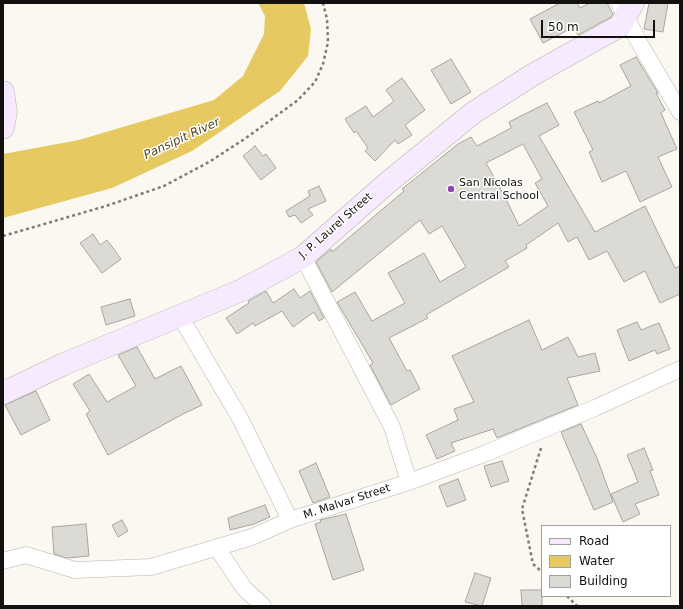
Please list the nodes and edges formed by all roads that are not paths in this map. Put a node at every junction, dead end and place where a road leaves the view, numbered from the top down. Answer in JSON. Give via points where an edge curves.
{"nodes":[{"id":1,"x":626,"y":8,"type":"edge"},
{"id":2,"x":3,"y":92,"type":"edge"},
{"id":3,"x":680,"y":112,"type":"edge"},
{"id":4,"x":3,"y":128,"type":"edge"},
{"id":5,"x":303,"y":257,"type":"junction"},
{"id":6,"x":180,"y":316,"type":"junction"},
{"id":7,"x":680,"y":368,"type":"edge"},
{"id":8,"x":3,"y":393,"type":"edge"},
{"id":9,"x":409,"y":482,"type":"junction"},
{"id":10,"x":290,"y":520,"type":"junction"},
{"id":11,"x":217,"y":548,"type":"junction"},
{"id":12,"x":3,"y":561,"type":"edge"},
{"id":13,"x":263,"y":606,"type":"edge"}],
"edges":[{"from":1,"to":3,"type":"street","via":[[640,44]]},
{"from":1,"to":5,"type":"main road","name":"J. P. Laurel Street","via":[[620,26],[534,74],[473,113],[386,184]]},
{"from":2,"to":4,"type":"main road","via":[[6,112]]},
{"from":5,"to":6,"type":"main road","name":"J. P. Laurel Street","via":[[242,290]]},
{"from":5,"to":9,"type":"street","via":[[392,427]]},
{"from":6,"to":8,"type":"main road","name":"J. P. Laurel Street","via":[[64,364]]},
{"from":6,"to":10,"type":"street","via":[[241,420]]},
{"from":7,"to":9,"type":"street","name":"M. Malvar Street","via":[[595,408]]},
{"from":9,"to":10,"type":"street","name":"M. Malvar Street"},
{"from":10,"to":11,"type":"street","name":"M. Malvar Street","via":[[252,537]]},
{"from":11,"to":12,"type":"street","name":"M. Malvar Street","via":[[151,567],[75,570],[26,555]]},
{"from":11,"to":13,"type":"street","via":[[244,588]]}]}
